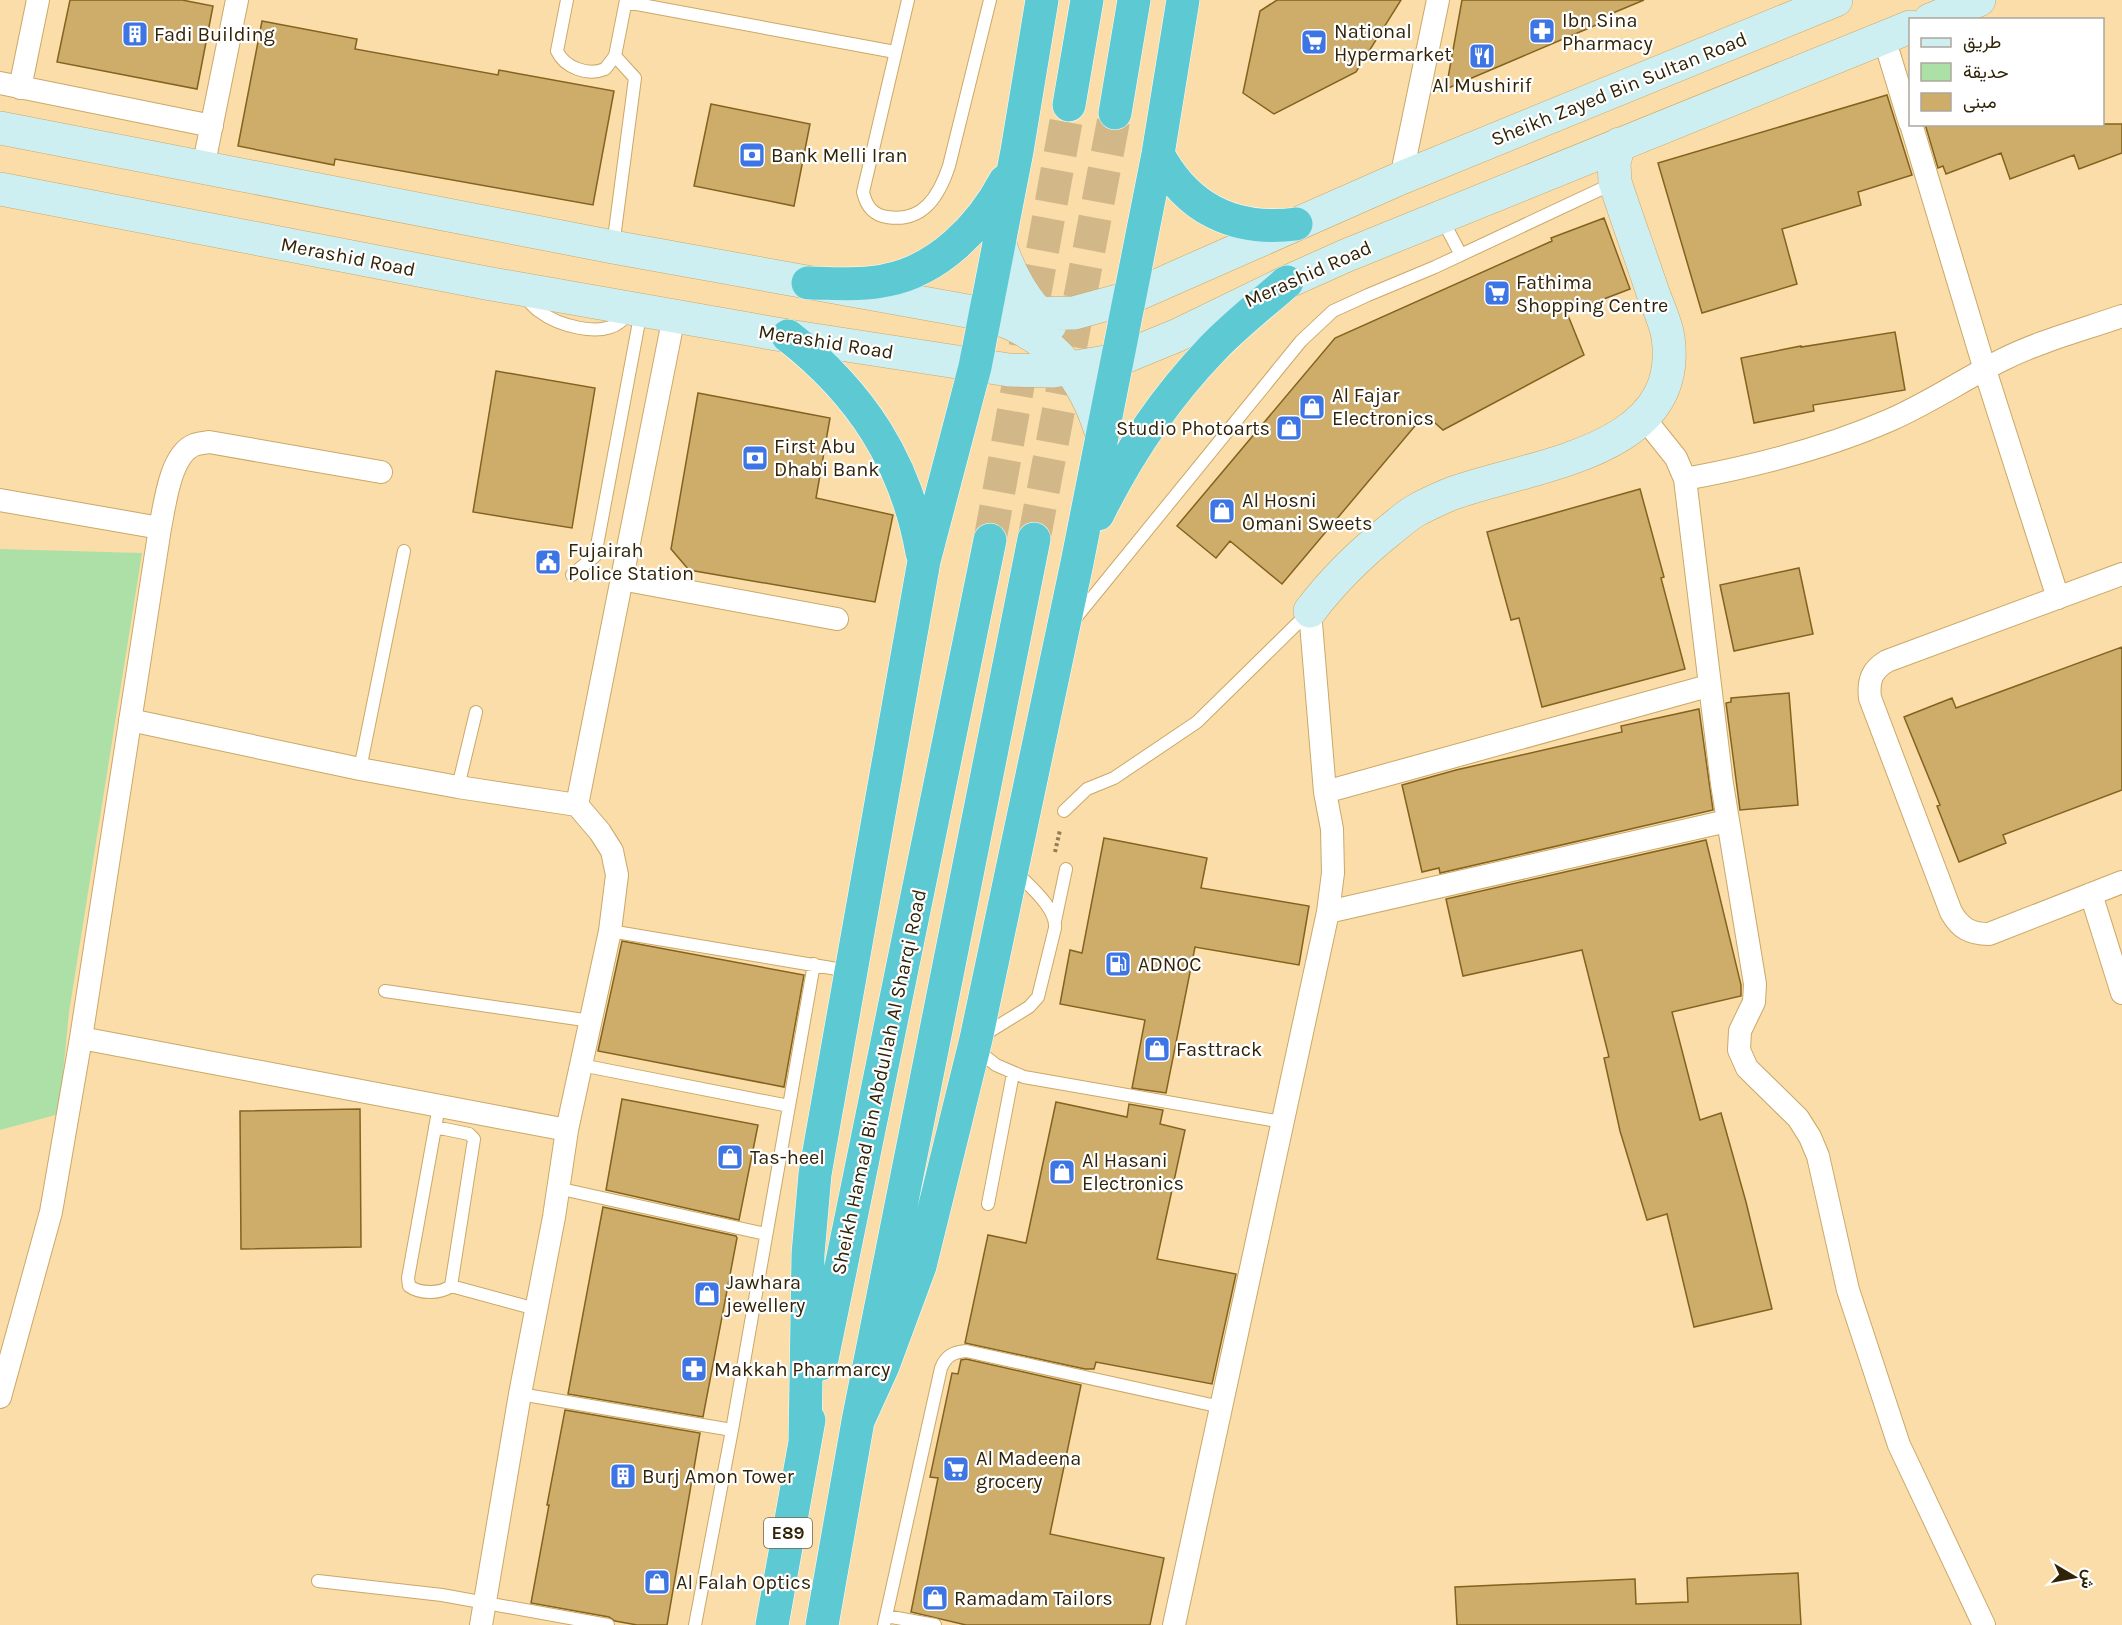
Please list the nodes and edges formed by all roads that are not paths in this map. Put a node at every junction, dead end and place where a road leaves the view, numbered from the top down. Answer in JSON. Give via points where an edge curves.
{"nodes":[{"id":1,"x":38,"y":0,"type":"edge"},
{"id":2,"x":237,"y":0,"type":"edge"},
{"id":3,"x":567,"y":0,"type":"edge"},
{"id":4,"x":908,"y":0,"type":"edge"},
{"id":5,"x":990,"y":0,"type":"edge"},
{"id":6,"x":1042,"y":0,"type":"edge"},
{"id":7,"x":1087,"y":0,"type":"edge"},
{"id":8,"x":1134,"y":0,"type":"edge"},
{"id":9,"x":1183,"y":0,"type":"edge"},
{"id":10,"x":1438,"y":0,"type":"edge"},
{"id":11,"x":1836,"y":0,"type":"edge"},
{"id":12,"x":1979,"y":0,"type":"edge"},
{"id":13,"x":626,"y":1,"type":"edge"},
{"id":14,"x":1935,"y":18,"type":"edge"},
{"id":15,"x":1897,"y":32,"type":"edge"},
{"id":16,"x":896,"y":52,"type":"junction"},
{"id":17,"x":615,"y":56,"type":"junction"},
{"id":18,"x":10,"y":85,"type":"edge"},
{"id":19,"x":1069,"y":105,"type":"tunnel mouth"},
{"id":20,"x":1909,"y":111,"type":"edge"},
{"id":21,"x":1115,"y":113,"type":"tunnel mouth"},
{"id":22,"x":212,"y":126,"type":"junction"},
{"id":23,"x":1912,"y":126,"type":"edge"},
{"id":24,"x":0,"y":128,"type":"edge"},
{"id":25,"x":1618,"y":144,"type":"junction"},
{"id":26,"x":0,"y":149,"type":"edge"},
{"id":27,"x":118,"y":151,"type":"junction"},
{"id":28,"x":1017,"y":152,"type":"junction"},
{"id":29,"x":1158,"y":154,"type":"junction"},
{"id":30,"x":203,"y":168,"type":"junction"},
{"id":31,"x":1401,"y":178,"type":"junction"},
{"id":32,"x":1615,"y":183,"type":"junction"},
{"id":33,"x":0,"y":189,"type":"edge"},
{"id":34,"x":1440,"y":216,"type":"junction"},
{"id":35,"x":1296,"y":224,"type":"junction"},
{"id":36,"x":999,"y":242,"type":"junction"},
{"id":37,"x":613,"y":247,"type":"junction"},
{"id":38,"x":1461,"y":255,"type":"junction"},
{"id":39,"x":1287,"y":282,"type":"junction"},
{"id":40,"x":808,"y":283,"type":"junction"},
{"id":41,"x":1129,"y":298,"type":"junction"},
{"id":42,"x":630,"y":307,"type":"junction"},
{"id":43,"x":984,"y":314,"type":"junction"},
{"id":44,"x":1038,"y":314,"type":"junction"},
{"id":45,"x":674,"y":316,"type":"junction"},
{"id":46,"x":2122,"y":316,"type":"edge"},
{"id":47,"x":788,"y":336,"type":"junction"},
{"id":48,"x":1117,"y":360,"type":"junction"},
{"id":49,"x":975,"y":366,"type":"junction"},
{"id":50,"x":1070,"y":368,"type":"junction"},
{"id":51,"x":1985,"y":370,"type":"junction"},
{"id":52,"x":1644,"y":418,"type":"junction"},
{"id":53,"x":1102,"y":435,"type":"junction"},
{"id":54,"x":381,"y":472,"type":"dead end"},
{"id":55,"x":1685,"y":479,"type":"junction"},
{"id":56,"x":0,"y":500,"type":"edge"},
{"id":57,"x":160,"y":528,"type":"junction"},
{"id":58,"x":1034,"y":539,"type":"tunnel mouth"},
{"id":59,"x":990,"y":540,"type":"tunnel mouth"},
{"id":60,"x":404,"y":550,"type":"dead end"},
{"id":61,"x":924,"y":561,"type":"junction"},
{"id":62,"x":1077,"y":563,"type":"junction"},
{"id":63,"x":2122,"y":574,"type":"edge"},
{"id":64,"x":572,"y":576,"type":"dead end"},
{"id":65,"x":621,"y":579,"type":"junction"},
{"id":66,"x":2058,"y":598,"type":"junction"},
{"id":67,"x":1310,"y":611,"type":"junction"},
{"id":68,"x":837,"y":619,"type":"dead end"},
{"id":69,"x":1060,"y":637,"type":"junction"},
{"id":70,"x":1708,"y":686,"type":"junction"},
{"id":71,"x":476,"y":712,"type":"dead end"},
{"id":72,"x":130,"y":720,"type":"junction"},
{"id":73,"x":360,"y":770,"type":"junction"},
{"id":74,"x":458,"y":787,"type":"junction"},
{"id":75,"x":1325,"y":792,"type":"junction"},
{"id":76,"x":577,"y":805,"type":"junction"},
{"id":77,"x":1064,"y":811,"type":"road end"},
{"id":78,"x":1727,"y":821,"type":"junction"},
{"id":79,"x":1012,"y":867,"type":"junction"},
{"id":80,"x":1066,"y":869,"type":"road end"},
{"id":81,"x":2122,"y":882,"type":"edge"},
{"id":82,"x":2091,"y":894,"type":"junction"},
{"id":83,"x":1328,"y":912,"type":"junction"},
{"id":84,"x":1055,"y":921,"type":"junction"},
{"id":85,"x":610,"y":931,"type":"junction"},
{"id":86,"x":2113,"y":936,"type":"edge"},
{"id":87,"x":814,"y":964,"type":"junction"},
{"id":88,"x":851,"y":971,"type":"junction"},
{"id":89,"x":385,"y":991,"type":"dead end"},
{"id":90,"x":2122,"y":993,"type":"edge"},
{"id":91,"x":591,"y":1021,"type":"junction"},
{"id":92,"x":81,"y":1038,"type":"junction"},
{"id":93,"x":975,"y":1043,"type":"junction"},
{"id":94,"x":581,"y":1065,"type":"junction"},
{"id":95,"x":1013,"y":1074,"type":"junction"},
{"id":96,"x":789,"y":1106,"type":"junction"},
{"id":97,"x":437,"y":1117,"type":"junction"},
{"id":98,"x":1282,"y":1122,"type":"junction"},
{"id":99,"x":567,"y":1130,"type":"junction"},
{"id":100,"x":557,"y":1188,"type":"junction"},
{"id":101,"x":988,"y":1204,"type":"dead end"},
{"id":102,"x":766,"y":1234,"type":"junction"},
{"id":103,"x":451,"y":1286,"type":"junction"},
{"id":104,"x":536,"y":1309,"type":"junction"},
{"id":105,"x":520,"y":1394,"type":"junction"},
{"id":106,"x":0,"y":1397,"type":"edge"},
{"id":107,"x":1221,"y":1407,"type":"junction"},
{"id":108,"x":858,"y":1420,"type":"junction"},
{"id":109,"x":732,"y":1430,"type":"junction"},
{"id":110,"x":805,"y":1440,"type":"junction"},
{"id":111,"x":318,"y":1581,"type":"dead end"},
{"id":112,"x":485,"y":1602,"type":"junction"},
{"id":113,"x":885,"y":1620,"type":"edge"},
{"id":114,"x":481,"y":1625,"type":"edge"},
{"id":115,"x":608,"y":1625,"type":"edge"},
{"id":116,"x":694,"y":1625,"type":"edge"},
{"id":117,"x":772,"y":1625,"type":"edge"},
{"id":118,"x":822,"y":1625,"type":"edge"},
{"id":119,"x":934,"y":1625,"type":"edge"},
{"id":120,"x":1174,"y":1625,"type":"edge"},
{"id":121,"x":1984,"y":1625,"type":"edge"}],
"edges":[{"from":1,"to":18,"type":"street"},
{"from":2,"to":22,"type":"street"},
{"from":3,"to":17,"type":"lane","via":[[557,44],[561,59],[574,68],[599,71]]},
{"from":4,"to":16,"type":"lane"},
{"from":5,"to":16,"type":"lane","via":[[942,186],[930,203],[902,219],[873,212],[863,192]]},
{"from":6,"to":28,"type":"highway"},
{"from":7,"to":19,"type":"highway"},
{"from":8,"to":21,"type":"highway"},
{"from":9,"to":29,"type":"highway"},
{"from":10,"to":31,"type":"street"},
{"from":11,"to":31,"type":"main road","name":"Sheikh Zayed Bin Sultan Road"},
{"from":12,"to":14,"type":"main road"},
{"from":13,"to":16,"type":"lane"},
{"from":13,"to":17,"type":"lane"},
{"from":15,"to":20,"type":"street"},
{"from":15,"to":25,"type":"main road"},
{"from":17,"to":37,"type":"lane","via":[[635,78]]},
{"from":18,"to":22,"type":"street"},
{"from":22,"to":30,"type":"street"},
{"from":23,"to":51,"type":"street"},
{"from":24,"to":27,"type":"main road"},
{"from":25,"to":32,"type":"main road"},
{"from":25,"to":34,"type":"main road","name":"Merashid Road"},
{"from":26,"to":27,"type":"main road","via":[[65,158],[89,158]]},
{"from":27,"to":30,"type":"main road"},
{"from":28,"to":36,"type":"highway"},
{"from":28,"to":40,"type":"highway","via":[[1009,174],[984,214],[936,259],[888,280],[863,284]]},
{"from":29,"to":35,"type":"highway","via":[[1181,189],[1214,213],[1254,226]]},
{"from":29,"to":41,"type":"highway"},
{"from":30,"to":37,"type":"main road"},
{"from":31,"to":35,"type":"main road"},
{"from":32,"to":38,"type":"lane"},
{"from":32,"to":52,"type":"main road","via":[[1668,336],[1669,366],[1664,388]]},
{"from":33,"to":42,"type":"main road","name":"Merashid Road","via":[[397,267]]},
{"from":34,"to":38,"type":"lane"},
{"from":34,"to":39,"type":"main road","name":"Merashid Road"},
{"from":35,"to":41,"type":"main road"},
{"from":36,"to":43,"type":"highway"},
{"from":36,"to":44,"type":"main road","via":[[1014,280]]},
{"from":37,"to":40,"type":"main road"},
{"from":38,"to":69,"type":"lane","via":[[1333,312],[1300,341]]},
{"from":39,"to":48,"type":"main road","name":"Merashid Road"},
{"from":39,"to":62,"type":"highway","via":[[1214,348],[1158,413],[1112,485]]},
{"from":40,"to":43,"type":"main road"},
{"from":41,"to":44,"type":"main road","via":[[1074,314]]},
{"from":41,"to":48,"type":"highway"},
{"from":42,"to":45,"type":"main road","name":"Merashid Road"},
{"from":42,"to":64,"type":"lane","via":[[595,556]]},
{"from":43,"to":44,"type":"main road"},
{"from":43,"to":49,"type":"highway"},
{"from":43,"to":50,"type":"main road","via":[[1031,334]]},
{"from":44,"to":48,"type":"main road","via":[[1082,347]]},
{"from":45,"to":47,"type":"main road","name":"Merashid Road"},
{"from":45,"to":65,"type":"street"},
{"from":46,"to":51,"type":"street","via":[[2024,351]]},
{"from":47,"to":49,"type":"main road","name":"Merashid Road"},
{"from":47,"to":61,"type":"highway","via":[[839,381],[873,426],[896,465],[908,496]]},
{"from":48,"to":50,"type":"main road","name":"Merashid Road"},
{"from":48,"to":53,"type":"highway"},
{"from":49,"to":50,"type":"main road","name":"Merashid Road","via":[[1053,371]]},
{"from":49,"to":61,"type":"highway"},
{"from":50,"to":53,"type":"main road","via":[[1095,411]]},
{"from":51,"to":55,"type":"street","via":[[1890,420],[1841,440],[1738,470]]},
{"from":51,"to":66,"type":"street"},
{"from":52,"to":55,"type":"street","via":[[1676,458]]},
{"from":52,"to":67,"type":"main road","via":[[1603,446],[1522,475],[1448,495],[1413,512],[1353,561]]},
{"from":53,"to":62,"type":"highway"},
{"from":54,"to":57,"type":"street","via":[[209,442],[194,445],[182,454],[173,471]]},
{"from":55,"to":70,"type":"street"},
{"from":56,"to":57,"type":"street"},
{"from":57,"to":72,"type":"street"},
{"from":58,"to":108,"type":"highway"},
{"from":59,"to":110,"type":"highway","name":"Sheikh Hamad Bin Abdullah Al Sharqi Road"},
{"from":60,"to":73,"type":"lane"},
{"from":61,"to":88,"type":"highway"},
{"from":62,"to":69,"type":"highway"},
{"from":63,"to":66,"type":"street"},
{"from":65,"to":68,"type":"street"},
{"from":65,"to":76,"type":"street"},
{"from":66,"to":82,"type":"street","via":[[1887,661],[1871,676],[1869,687],[1951,912],[1965,930],[1989,934]]},
{"from":67,"to":75,"type":"street"},
{"from":67,"to":77,"type":"lane","via":[[1197,722],[1114,778],[1088,789]]},
{"from":69,"to":79,"type":"highway"},
{"from":70,"to":75,"type":"street"},
{"from":70,"to":78,"type":"street"},
{"from":71,"to":74,"type":"lane"},
{"from":72,"to":73,"type":"street"},
{"from":72,"to":92,"type":"street"},
{"from":73,"to":74,"type":"street"},
{"from":74,"to":76,"type":"street"},
{"from":75,"to":83,"type":"street","via":[[1332,829],[1333,873]]},
{"from":76,"to":85,"type":"street","via":[[612,851],[617,875]]},
{"from":78,"to":83,"type":"street"},
{"from":78,"to":121,"type":"street","via":[[1755,984],[1754,1002],[1740,1031],[1739,1050],[1747,1068],[1798,1118],[1810,1137],[1824,1178],[1848,1290],[1899,1444]]},
{"from":79,"to":84,"type":"lane","via":[[1052,911]]},
{"from":79,"to":93,"type":"highway"},
{"from":80,"to":84,"type":"lane"},
{"from":81,"to":82,"type":"street"},
{"from":82,"to":86,"type":"street"},
{"from":83,"to":98,"type":"street"},
{"from":84,"to":93,"type":"lane","via":[[1038,998]]},
{"from":85,"to":87,"type":"lane"},
{"from":85,"to":91,"type":"street"},
{"from":86,"to":90,"type":"street"},
{"from":87,"to":88,"type":"lane"},
{"from":87,"to":96,"type":"lane"},
{"from":88,"to":110,"type":"highway","via":[[811,1214]]},
{"from":89,"to":91,"type":"lane"},
{"from":91,"to":94,"type":"street"},
{"from":92,"to":97,"type":"street"},
{"from":92,"to":106,"type":"street","via":[[51,1212]]},
{"from":93,"to":95,"type":"lane","via":[[996,1065]]},
{"from":93,"to":108,"type":"highway","via":[[920,1266],[883,1366]]},
{"from":94,"to":96,"type":"lane"},
{"from":94,"to":99,"type":"street"},
{"from":95,"to":98,"type":"lane"},
{"from":95,"to":101,"type":"lane"},
{"from":96,"to":102,"type":"lane"},
{"from":97,"to":99,"type":"street"},
{"from":97,"to":103,"type":"lane","via":[[474,1139]]},
{"from":97,"to":103,"type":"lane","via":[[408,1278],[409,1286],[416,1291],[444,1291]]},
{"from":98,"to":107,"type":"street"},
{"from":99,"to":100,"type":"street"},
{"from":100,"to":102,"type":"lane"},
{"from":100,"to":104,"type":"street"},
{"from":102,"to":109,"type":"lane"},
{"from":103,"to":104,"type":"lane"},
{"from":104,"to":105,"type":"street"},
{"from":105,"to":109,"type":"lane"},
{"from":105,"to":112,"type":"street"},
{"from":107,"to":113,"type":"lane","via":[[966,1351],[951,1354],[940,1368]]},
{"from":107,"to":120,"type":"street"},
{"from":108,"to":118,"type":"highway"},
{"from":109,"to":116,"type":"lane"},
{"from":110,"to":117,"type":"highway","name":"Sheikh Hamad Bin Abdullah Al Sharqi Road","number":"E89"},
{"from":111,"to":112,"type":"lane"},
{"from":112,"to":114,"type":"street"},
{"from":112,"to":115,"type":"lane"},
{"from":113,"to":119,"type":"lane"}]}
